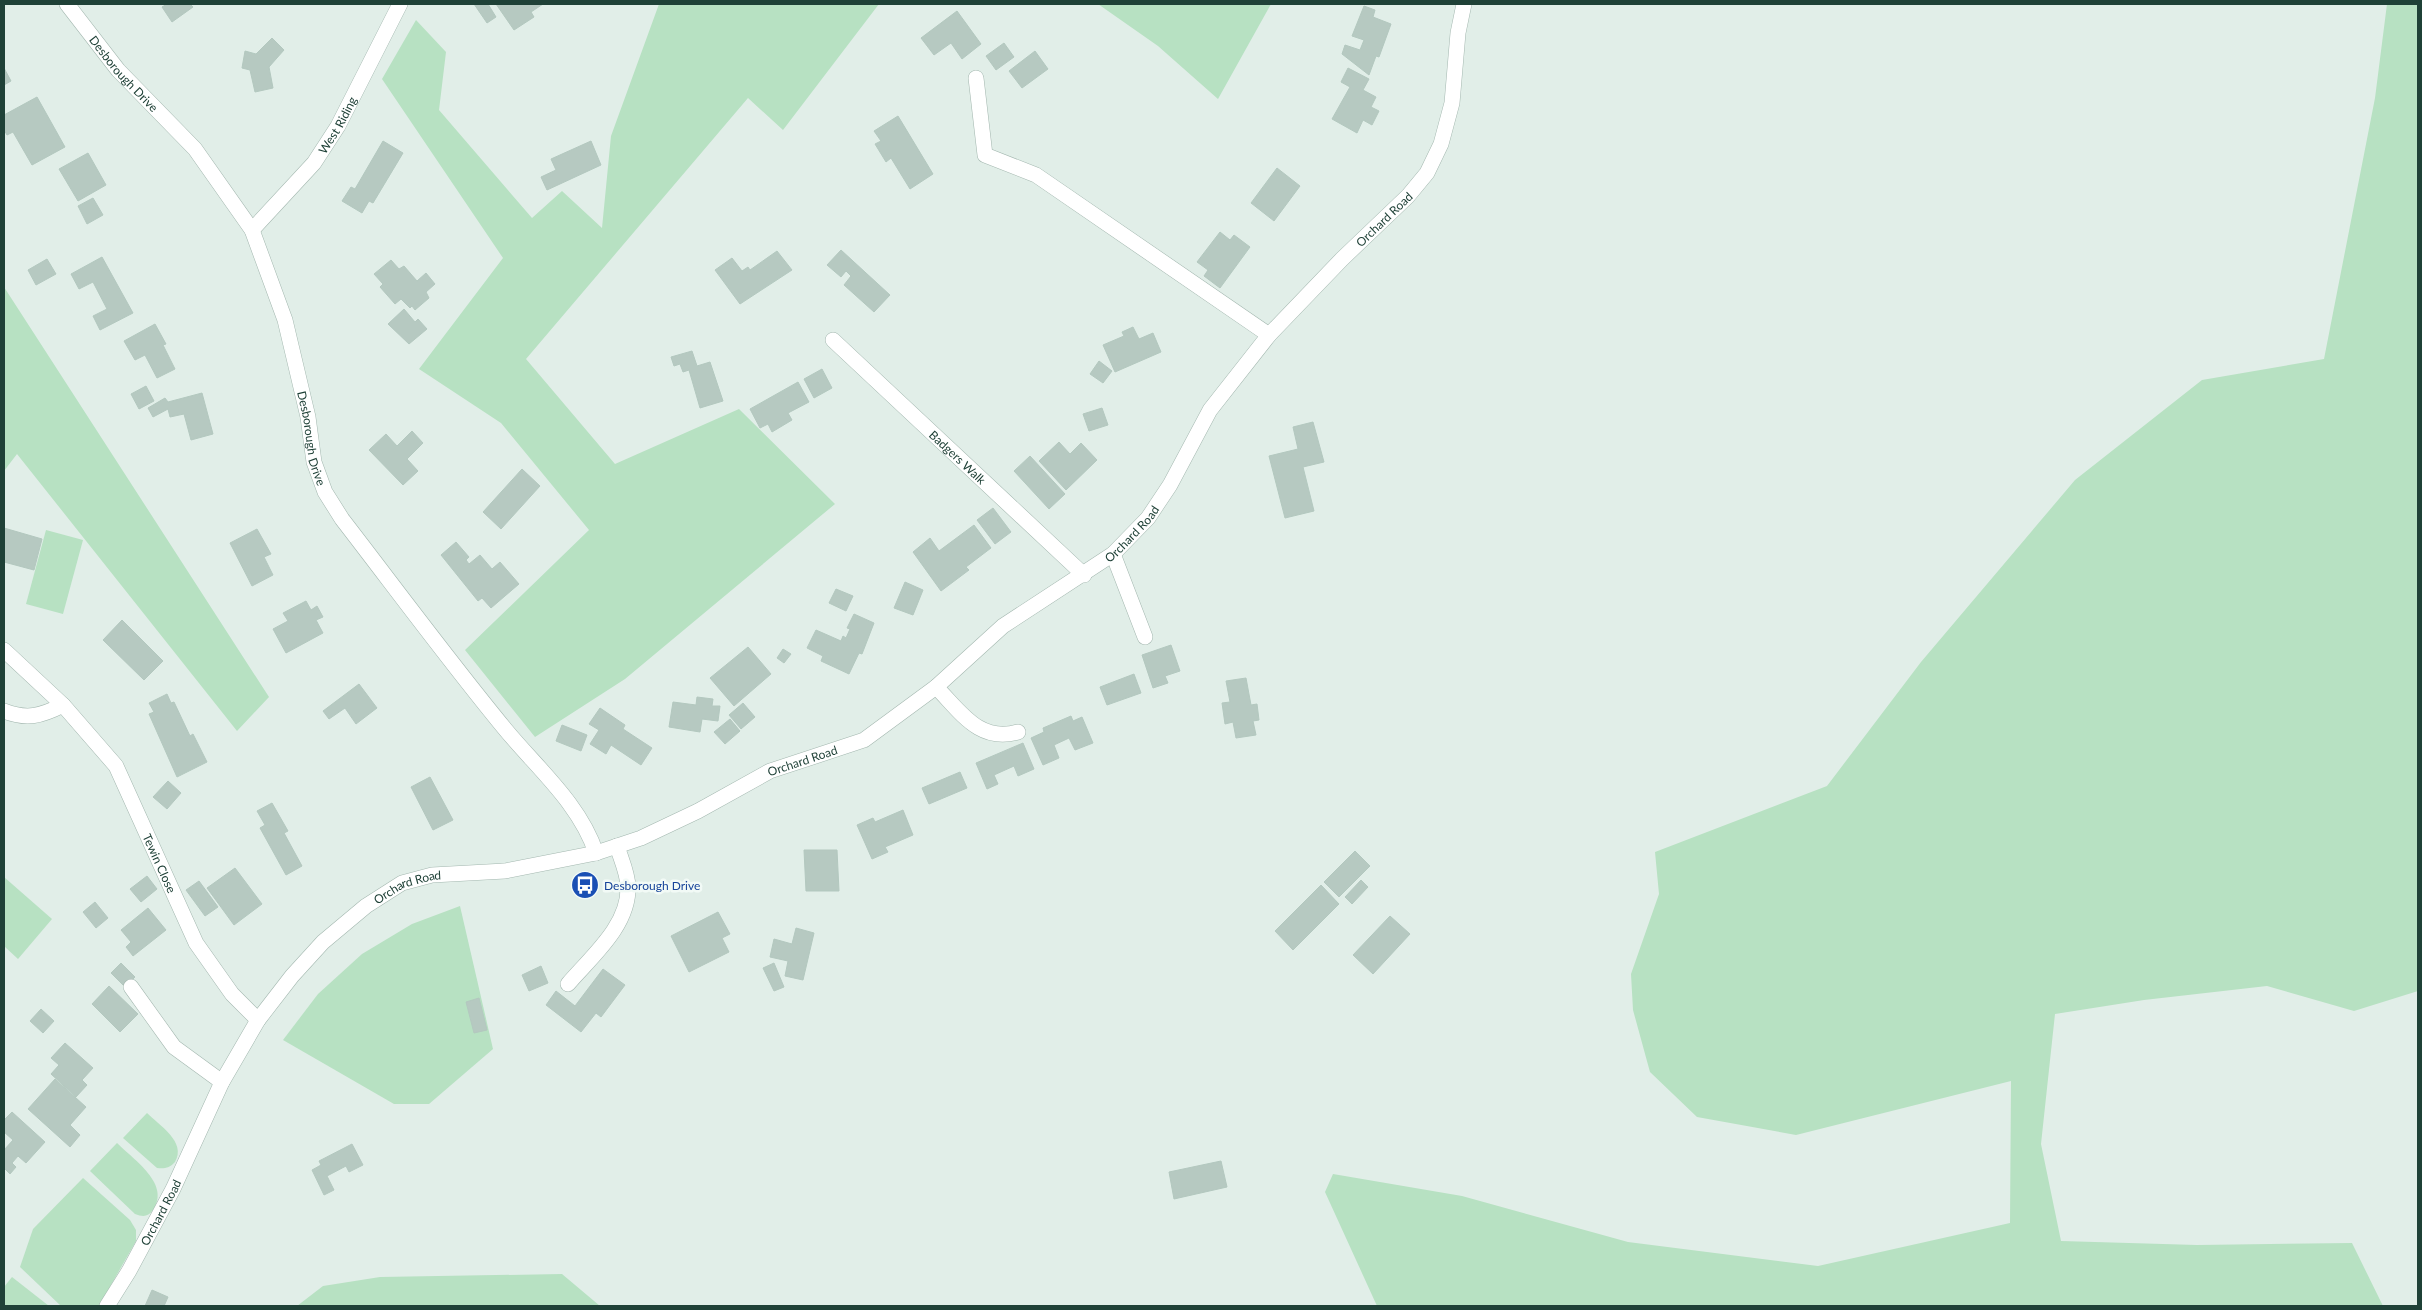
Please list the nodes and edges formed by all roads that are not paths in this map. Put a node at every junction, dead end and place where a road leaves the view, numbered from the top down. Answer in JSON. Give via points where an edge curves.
{"nodes":[{"id":1,"x":68,"y":4,"type":"edge"},
{"id":2,"x":400,"y":4,"type":"edge"},
{"id":3,"x":1464,"y":4,"type":"edge"},
{"id":4,"x":976,"y":78,"type":"dead end"},
{"id":5,"x":252,"y":230,"type":"junction"},
{"id":6,"x":1269,"y":335,"type":"junction"},
{"id":7,"x":833,"y":340,"type":"dead end"},
{"id":8,"x":1113,"y":554,"type":"junction"},
{"id":9,"x":1084,"y":575,"type":"junction"},
{"id":10,"x":1145,"y":637,"type":"dead end"},
{"id":11,"x":4,"y":650,"type":"edge"},
{"id":12,"x":936,"y":687,"type":"junction"},
{"id":13,"x":63,"y":705,"type":"junction"},
{"id":14,"x":4,"y":711,"type":"edge"},
{"id":15,"x":1018,"y":732,"type":"dead end"},
{"id":16,"x":617,"y":846,"type":"junction"},
{"id":17,"x":596,"y":853,"type":"junction"},
{"id":18,"x":568,"y":984,"type":"dead end"},
{"id":19,"x":131,"y":987,"type":"dead end"},
{"id":20,"x":258,"y":1020,"type":"junction"},
{"id":21,"x":222,"y":1082,"type":"junction"},
{"id":22,"x":107,"y":1306,"type":"edge"}],
"edges":[{"from":1,"to":5,"type":"street","name":"Desborough Drive","via":[[118,70],[195,149]]},
{"from":2,"to":5,"type":"street","name":"West Riding","via":[[338,126],[314,163]]},
{"from":3,"to":6,"type":"street","name":"Orchard Road","via":[[1452,103],[1441,144],[1427,173]]},
{"from":4,"to":6,"type":"street","via":[[985,155],[1036,175]]},
{"from":5,"to":17,"type":"street","name":"Desborough Drive","via":[[285,320],[308,418],[314,462],[325,492],[342,519],[499,721],[574,810],[591,835]]},
{"from":6,"to":8,"type":"street","name":"Orchard Road","via":[[1210,410],[1170,485],[1148,518]]},
{"from":7,"to":9,"type":"street","name":"Badgers Walk"},
{"from":8,"to":9,"type":"street","name":"Orchard Road"},
{"from":8,"to":10,"type":"street"},
{"from":9,"to":12,"type":"street","name":"Orchard Road","via":[[1003,626]]},
{"from":11,"to":13,"type":"street","name":"Tewin Close"},
{"from":12,"to":15,"type":"street","via":[[976,728],[1003,736]]},
{"from":12,"to":16,"type":"street","name":"Orchard Road","via":[[864,740],[770,771],[698,811]]},
{"from":13,"to":14,"type":"street","via":[[45,714],[19,717]]},
{"from":13,"to":20,"type":"street","name":"Tewin Close","via":[[116,766],[196,943],[232,994]]},
{"from":16,"to":17,"type":"street","name":"Orchard Road"},
{"from":16,"to":18,"type":"street","via":[[628,886],[622,916],[612,933]]},
{"from":17,"to":20,"type":"street","name":"Orchard Road","via":[[505,871],[432,875],[402,883],[366,906],[323,942]]},
{"from":19,"to":21,"type":"street","via":[[174,1048]]},
{"from":20,"to":21,"type":"street","name":"Orchard Road"},
{"from":21,"to":22,"type":"street","name":"Orchard Road","via":[[174,1190]]}]}
